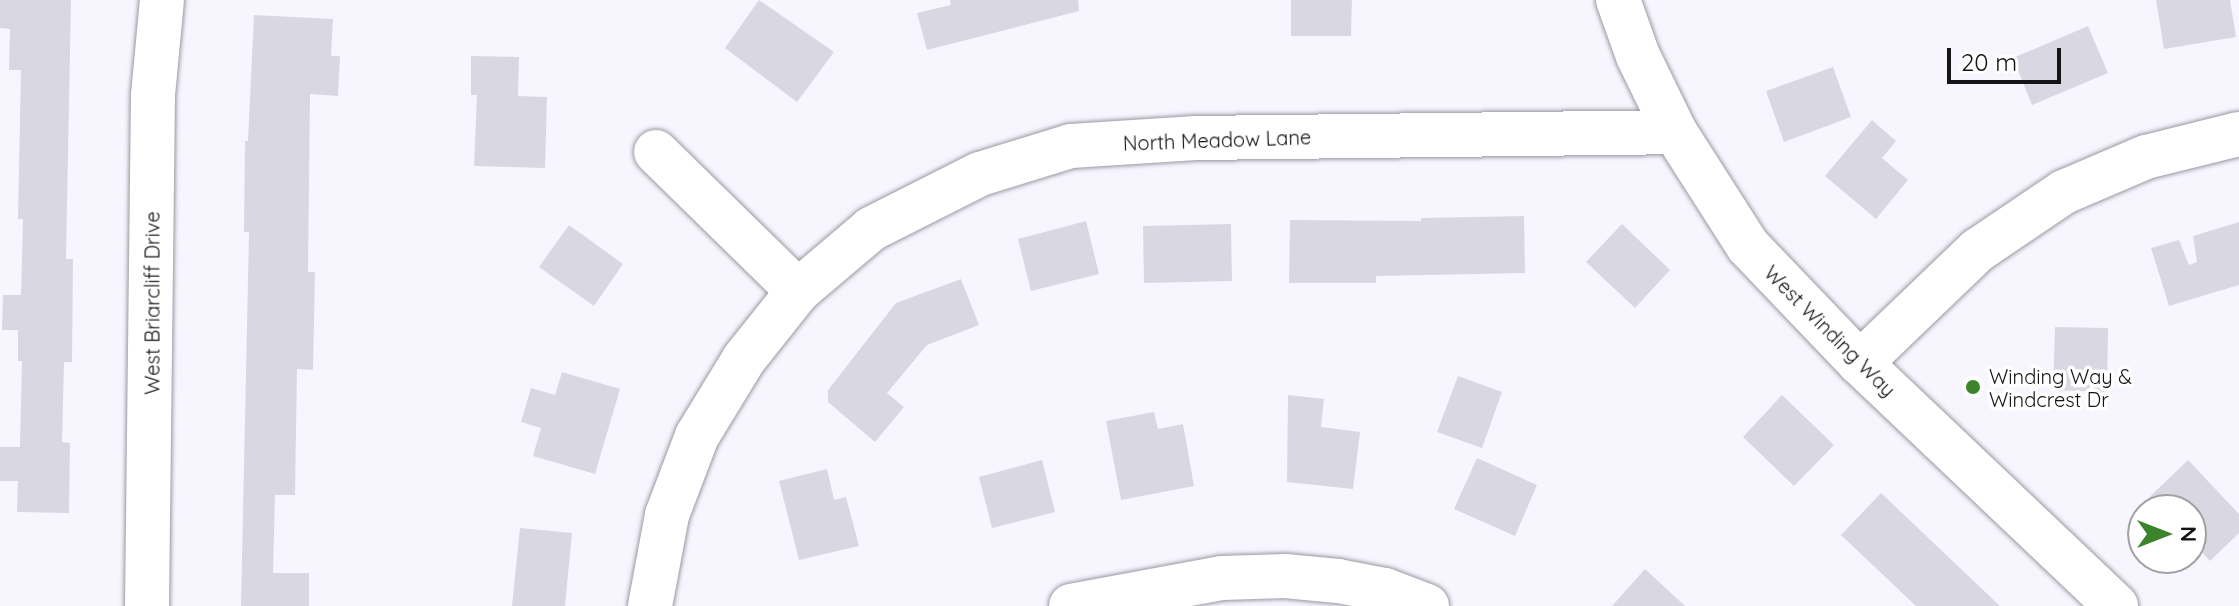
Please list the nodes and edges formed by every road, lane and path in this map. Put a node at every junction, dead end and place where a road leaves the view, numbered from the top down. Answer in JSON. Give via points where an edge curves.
{"nodes":[{"id":1,"x":162,"y":0,"type":"edge"},
{"id":2,"x":1618,"y":0,"type":"edge"},
{"id":3,"x":1675,"y":132,"type":"junction"},
{"id":4,"x":2239,"y":134,"type":"edge"},
{"id":5,"x":656,"y":152,"type":"dead end"},
{"id":6,"x":798,"y":291,"type":"junction"},
{"id":7,"x":1860,"y":363,"type":"junction"},
{"id":8,"x":147,"y":606,"type":"edge"},
{"id":9,"x":650,"y":606,"type":"edge"},
{"id":10,"x":1071,"y":606,"type":"edge"},
{"id":11,"x":1427,"y":606,"type":"edge"},
{"id":12,"x":2116,"y":606,"type":"edge"}],
"edges":[{"from":1,"to":8,"type":"street","name":"West Briarcliff Drive","via":[[153,95]]},
{"from":2,"to":3,"type":"street","name":"West Winding Way"},
{"from":3,"to":6,"type":"street","name":"North Meadow Lane","via":[[1196,138],[1071,146],[980,174],[871,229]]},
{"from":3,"to":7,"type":"street","name":"West Winding Way","via":[[1748,246]]},
{"from":4,"to":7,"type":"street","via":[[2146,157],[2064,192],[1978,250]]},
{"from":5,"to":6,"type":"street"},
{"from":6,"to":9,"type":"street","name":"North Meadow Lane","via":[[744,359],[697,436],[667,515]]},
{"from":7,"to":12,"type":"street","name":"West Winding Way"},
{"from":10,"to":11,"type":"street","via":[[1222,578],[1285,576],[1369,587]]}]}
